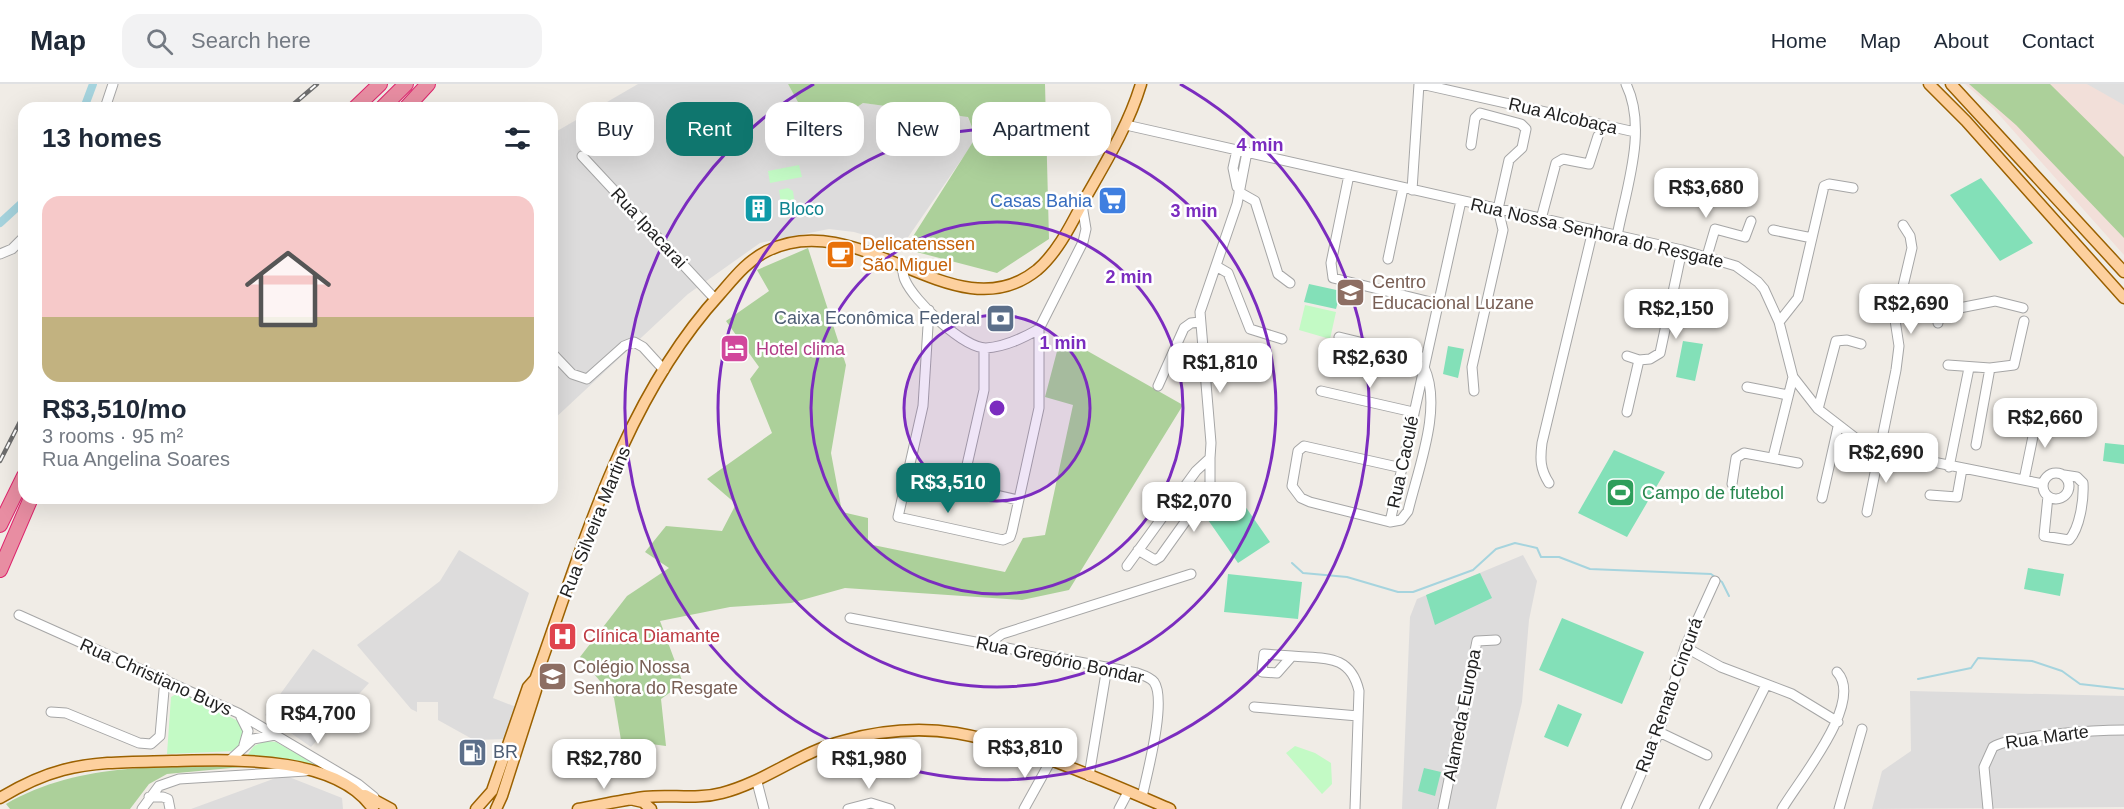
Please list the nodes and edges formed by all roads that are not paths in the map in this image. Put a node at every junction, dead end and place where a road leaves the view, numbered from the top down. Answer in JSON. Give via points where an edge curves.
{"nodes":[{"id":1,"x":113,"y":84,"type":"edge"},
{"id":2,"x":380,"y":84,"type":"edge"},
{"id":3,"x":406,"y":84,"type":"edge"},
{"id":4,"x":428,"y":84,"type":"edge"},
{"id":5,"x":1141,"y":84,"type":"edge"},
{"id":6,"x":1420,"y":84,"type":"edge"},
{"id":7,"x":1626,"y":84,"type":"edge"},
{"id":8,"x":1929,"y":84,"type":"edge"},
{"id":9,"x":1951,"y":84,"type":"edge"},
{"id":10,"x":107,"y":102,"type":"edge"},
{"id":11,"x":361,"y":102,"type":"edge"},
{"id":12,"x":388,"y":102,"type":"edge"},
{"id":13,"x":412,"y":102,"type":"edge"},
{"id":14,"x":1126,"y":125,"type":"junction"},
{"id":15,"x":1635,"y":132,"type":"junction"},
{"id":16,"x":1598,"y":136,"type":"dead end"},
{"id":17,"x":1471,"y":145,"type":"dead end"},
{"id":18,"x":1236,"y":150,"type":"junction"},
{"id":19,"x":1247,"y":152,"type":"junction"},
{"id":20,"x":582,"y":156,"type":"dead end"},
{"id":21,"x":1349,"y":175,"type":"junction"},
{"id":22,"x":1853,"y":188,"type":"dead end"},
{"id":23,"x":1408,"y":189,"type":"junction"},
{"id":24,"x":1239,"y":192,"type":"junction"},
{"id":25,"x":1461,"y":201,"type":"junction"},
{"id":26,"x":1082,"y":205,"type":"junction"},
{"id":27,"x":1498,"y":209,"type":"junction"},
{"id":28,"x":1541,"y":219,"type":"junction"},
{"id":29,"x":1751,"y":221,"type":"dead end"},
{"id":30,"x":1904,"y":225,"type":"dead end"},
{"id":31,"x":1593,"y":230,"type":"junction"},
{"id":32,"x":1773,"y":230,"type":"dead end"},
{"id":33,"x":1617,"y":236,"type":"junction"},
{"id":34,"x":1812,"y":238,"type":"junction"},
{"id":35,"x":18,"y":243,"type":"edge"},
{"id":36,"x":1682,"y":250,"type":"junction"},
{"id":37,"x":0,"y":254,"type":"edge"},
{"id":38,"x":1707,"y":256,"type":"junction"},
{"id":39,"x":1388,"y":260,"type":"dead end"},
{"id":40,"x":902,"y":266,"type":"junction"},
{"id":41,"x":1216,"y":266,"type":"junction"},
{"id":42,"x":2124,"y":272,"type":"edge"},
{"id":43,"x":904,"y":280,"type":"junction"},
{"id":44,"x":1290,"y":283,"type":"dead end"},
{"id":45,"x":899,"y":290,"type":"dead end"},
{"id":46,"x":1875,"y":298,"type":"dead end"},
{"id":47,"x":2124,"y":298,"type":"edge"},
{"id":48,"x":715,"y":299,"type":"junction"},
{"id":49,"x":1901,"y":302,"type":"junction"},
{"id":50,"x":1439,"y":304,"type":"junction"},
{"id":51,"x":2023,"y":308,"type":"dead end"},
{"id":52,"x":929,"y":310,"type":"junction"},
{"id":53,"x":1939,"y":312,"type":"junction"},
{"id":54,"x":2024,"y":321,"type":"dead end"},
{"id":55,"x":1200,"y":322,"type":"junction"},
{"id":56,"x":1779,"y":322,"type":"junction"},
{"id":57,"x":1938,"y":323,"type":"dead end"},
{"id":58,"x":1039,"y":329,"type":"junction"},
{"id":59,"x":1339,"y":337,"type":"dead end"},
{"id":60,"x":1282,"y":339,"type":"dead end"},
{"id":61,"x":1861,"y":344,"type":"dead end"},
{"id":62,"x":984,"y":348,"type":"junction"},
{"id":63,"x":1627,"y":356,"type":"dead end"},
{"id":64,"x":558,"y":359,"type":"edge"},
{"id":65,"x":1640,"y":360,"type":"junction"},
{"id":66,"x":1425,"y":363,"type":"junction"},
{"id":67,"x":1948,"y":365,"type":"dead end"},
{"id":68,"x":1969,"y":368,"type":"junction"},
{"id":69,"x":1990,"y":368,"type":"junction"},
{"id":70,"x":664,"y":370,"type":"junction"},
{"id":71,"x":1793,"y":377,"type":"junction"},
{"id":72,"x":1158,"y":386,"type":"dead end"},
{"id":73,"x":1747,"y":387,"type":"dead end"},
{"id":74,"x":1320,"y":391,"type":"dead end"},
{"id":75,"x":1474,"y":391,"type":"dead end"},
{"id":76,"x":1788,"y":395,"type":"junction"},
{"id":77,"x":2018,"y":408,"type":"dead end"},
{"id":78,"x":1818,"y":409,"type":"junction"},
{"id":79,"x":1413,"y":412,"type":"junction"},
{"id":80,"x":1627,"y":412,"type":"dead end"},
{"id":81,"x":2038,"y":412,"type":"junction"},
{"id":82,"x":2058,"y":415,"type":"dead end"},
{"id":83,"x":1838,"y":427,"type":"junction"},
{"id":84,"x":1976,"y":445,"type":"dead end"},
{"id":85,"x":1878,"y":452,"type":"junction"},
{"id":86,"x":1773,"y":457,"type":"junction"},
{"id":87,"x":1210,"y":458,"type":"junction"},
{"id":88,"x":1798,"y":463,"type":"dead end"},
{"id":89,"x":1949,"y":467,"type":"junction"},
{"id":90,"x":1402,"y":468,"type":"junction"},
{"id":91,"x":1962,"y":469,"type":"junction"},
{"id":92,"x":908,"y":475,"type":"junction"},
{"id":93,"x":2064,"y":475,"type":"junction"},
{"id":94,"x":2024,"y":480,"type":"junction"},
{"id":95,"x":1189,"y":482,"type":"junction"},
{"id":96,"x":1549,"y":483,"type":"dead end"},
{"id":97,"x":18,"y":484,"type":"edge"},
{"id":98,"x":1732,"y":484,"type":"dead end"},
{"id":99,"x":2043,"y":484,"type":"junction"},
{"id":100,"x":962,"y":487,"type":"junction"},
{"id":101,"x":18,"y":488,"type":"edge"},
{"id":102,"x":1206,"y":494,"type":"junction"},
{"id":103,"x":1930,"y":495,"type":"dead end"},
{"id":104,"x":2048,"y":496,"type":"junction"},
{"id":105,"x":1822,"y":498,"type":"dead end"},
{"id":106,"x":1018,"y":500,"type":"junction"},
{"id":107,"x":29,"y":504,"type":"edge"},
{"id":108,"x":0,"y":511,"type":"edge"},
{"id":109,"x":1867,"y":512,"type":"dead end"},
{"id":110,"x":1390,"y":522,"type":"junction"},
{"id":111,"x":0,"y":525,"type":"edge"},
{"id":112,"x":1138,"y":550,"type":"junction"},
{"id":113,"x":1127,"y":566,"type":"dead end"},
{"id":114,"x":0,"y":570,"type":"edge"},
{"id":115,"x":1191,"y":574,"type":"dead end"},
{"id":116,"x":1715,"y":581,"type":"dead end"},
{"id":117,"x":20,"y":615,"type":"dead end"},
{"id":118,"x":850,"y":618,"type":"dead end"},
{"id":119,"x":1496,"y":640,"type":"dead end"},
{"id":120,"x":989,"y":644,"type":"junction"},
{"id":121,"x":1685,"y":647,"type":"junction"},
{"id":122,"x":1292,"y":656,"type":"dead end"},
{"id":123,"x":1107,"y":667,"type":"junction"},
{"id":124,"x":1837,"y":672,"type":"dead end"},
{"id":125,"x":536,"y":677,"type":"junction"},
{"id":126,"x":165,"y":679,"type":"junction"},
{"id":127,"x":1766,"y":685,"type":"junction"},
{"id":128,"x":1254,"y":707,"type":"dead end"},
{"id":129,"x":51,"y":712,"type":"dead end"},
{"id":130,"x":238,"y":713,"type":"junction"},
{"id":131,"x":1358,"y":716,"type":"junction"},
{"id":132,"x":1838,"y":722,"type":"junction"},
{"id":133,"x":1862,"y":729,"type":"dead end"},
{"id":134,"x":2124,"y":730,"type":"edge"},
{"id":135,"x":1659,"y":732,"type":"junction"},
{"id":136,"x":275,"y":735,"type":"junction"},
{"id":137,"x":244,"y":745,"type":"junction"},
{"id":138,"x":1707,"y":755,"type":"dead end"},
{"id":139,"x":230,"y":760,"type":"junction"},
{"id":140,"x":1050,"y":762,"type":"junction"},
{"id":141,"x":309,"y":771,"type":"junction"},
{"id":142,"x":1089,"y":776,"type":"junction"},
{"id":143,"x":757,"y":782,"type":"junction"},
{"id":144,"x":1128,"y":792,"type":"junction"},
{"id":145,"x":502,"y":796,"type":"junction"},
{"id":146,"x":149,"y":797,"type":"junction"},
{"id":147,"x":1142,"y":797,"type":"junction"},
{"id":148,"x":0,"y":798,"type":"edge"},
{"id":149,"x":668,"y":798,"type":"junction"},
{"id":150,"x":634,"y":800,"type":"junction"},
{"id":151,"x":377,"y":806,"type":"edge"},
{"id":152,"x":142,"y":809,"type":"edge"},
{"id":153,"x":170,"y":809,"type":"edge"},
{"id":154,"x":391,"y":809,"type":"edge"},
{"id":155,"x":476,"y":809,"type":"edge"},
{"id":156,"x":496,"y":809,"type":"edge"},
{"id":157,"x":507,"y":809,"type":"edge"},
{"id":158,"x":578,"y":809,"type":"edge"},
{"id":159,"x":651,"y":809,"type":"edge"},
{"id":160,"x":656,"y":809,"type":"edge"},
{"id":161,"x":764,"y":809,"type":"edge"},
{"id":162,"x":848,"y":809,"type":"edge"},
{"id":163,"x":890,"y":809,"type":"edge"},
{"id":164,"x":1024,"y":809,"type":"edge"},
{"id":165,"x":1119,"y":809,"type":"edge"},
{"id":166,"x":1170,"y":809,"type":"edge"},
{"id":167,"x":1355,"y":809,"type":"edge"},
{"id":168,"x":1443,"y":809,"type":"edge"},
{"id":169,"x":1626,"y":809,"type":"edge"},
{"id":170,"x":1704,"y":809,"type":"edge"},
{"id":171,"x":1782,"y":809,"type":"edge"},
{"id":172,"x":1839,"y":809,"type":"edge"},
{"id":173,"x":1988,"y":809,"type":"edge"}],
"edges":[{"from":1,"to":10,"type":"street"},
{"from":2,"to":11,"type":"highway"},
{"from":3,"to":12,"type":"highway"},
{"from":4,"to":13,"type":"highway"},
{"from":5,"to":14,"type":"main road","name":"Rua Silveira Martins"},
{"from":6,"to":15,"type":"street","name":"Rua Alcobaça"},
{"from":6,"to":23,"type":"street"},
{"from":7,"to":15,"type":"street","via":[[1634,99]]},
{"from":8,"to":47,"type":"main road"},
{"from":9,"to":42,"type":"main road"},
{"from":14,"to":18,"type":"street","name":"Rua Nossa Senhora do Resgate"},
{"from":14,"to":26,"type":"main road","name":"Rua Silveira Martins"},
{"from":15,"to":33,"type":"street"},
{"from":16,"to":28,"type":"street","via":[[1589,164],[1563,159],[1556,163]]},
{"from":17,"to":27,"type":"street","via":[[1478,113],[1526,129],[1522,148],[1509,160]]},
{"from":18,"to":19,"type":"street","name":"Rua Nossa Senhora do Resgate"},
{"from":18,"to":24,"type":"street","via":[[1233,168]]},
{"from":19,"to":21,"type":"street","name":"Rua Nossa Senhora do Resgate"},
{"from":19,"to":24,"type":"street"},
{"from":20,"to":48,"type":"street","name":"Rua Ipacarai"},
{"from":21,"to":23,"type":"street","name":"Rua Nossa Senhora do Resgate"},
{"from":21,"to":50,"type":"street","via":[[1331,276]]},
{"from":22,"to":34,"type":"street","via":[[1824,186]]},
{"from":23,"to":25,"type":"street","name":"Rua Nossa Senhora do Resgate"},
{"from":23,"to":39,"type":"street"},
{"from":24,"to":41,"type":"street"},
{"from":24,"to":44,"type":"street","via":[[1255,201],[1278,274]]},
{"from":25,"to":27,"type":"street","name":"Rua Nossa Senhora do Resgate"},
{"from":25,"to":50,"type":"street","name":"Rua Caculé"},
{"from":26,"to":40,"type":"main road","name":"Rua Silveira Martins","via":[[1039,268],[1012,284],[973,288]]},
{"from":26,"to":58,"type":"street","via":[[1086,229],[1083,242]]},
{"from":27,"to":28,"type":"street","name":"Rua Nossa Senhora do Resgate"},
{"from":27,"to":75,"type":"street","via":[[1503,230],[1472,367]]},
{"from":28,"to":31,"type":"street","name":"Rua Nossa Senhora do Resgate"},
{"from":29,"to":38,"type":"street","via":[[1745,237],[1715,229]]},
{"from":30,"to":49,"type":"street","via":[[1912,248]]},
{"from":31,"to":33,"type":"street","name":"Rua Nossa Senhora do Resgate"},
{"from":31,"to":96,"type":"street","via":[[1542,443],[1542,472]]},
{"from":32,"to":34,"type":"street"},
{"from":33,"to":36,"type":"street","name":"Rua Nossa Senhora do Resgate"},
{"from":34,"to":56,"type":"street","via":[[1798,298]]},
{"from":35,"to":37,"type":"street"},
{"from":36,"to":38,"type":"street","name":"Rua Nossa Senhora do Resgate"},
{"from":36,"to":65,"type":"street","via":[[1660,353]]},
{"from":38,"to":56,"type":"street","name":"Rua Nossa Senhora do Resgate","via":[[1736,266],[1758,282]]},
{"from":40,"to":43,"type":"street"},
{"from":40,"to":48,"type":"main road","name":"Rua Silveira Martins","via":[[844,243],[804,241],[755,258]]},
{"from":41,"to":55,"type":"street"},
{"from":41,"to":60,"type":"street","via":[[1228,273],[1250,329]]},
{"from":43,"to":45,"type":"street"},
{"from":43,"to":52,"type":"street"},
{"from":46,"to":49,"type":"street"},
{"from":48,"to":70,"type":"main road","name":"Rua Silveira Martins"},
{"from":49,"to":53,"type":"street"},
{"from":49,"to":85,"type":"street","via":[[1895,320],[1899,346],[1896,370]]},
{"from":50,"to":66,"type":"street","name":"Rua Caculé"},
{"from":51,"to":53,"type":"street","via":[[1995,301]]},
{"from":52,"to":62,"type":"street","via":[[956,333]]},
{"from":52,"to":92,"type":"street","via":[[926,389]]},
{"from":53,"to":57,"type":"street"},
{"from":54,"to":69,"type":"street","via":[[2014,365]]},
{"from":55,"to":72,"type":"street","via":[[1184,328]]},
{"from":55,"to":87,"type":"street"},
{"from":56,"to":71,"type":"street","name":"Rua Nossa Senhora do Resgate"},
{"from":58,"to":62,"type":"street","via":[[1013,342]]},
{"from":58,"to":106,"type":"street","via":[[1039,408]]},
{"from":59,"to":66,"type":"street"},
{"from":61,"to":78,"type":"street","via":[[1836,341]]},
{"from":62,"to":100,"type":"street","via":[[984,390]]},
{"from":63,"to":65,"type":"street"},
{"from":64,"to":70,"type":"street","via":[[572,374],[587,379],[624,346],[634,342],[644,347]]},
{"from":65,"to":80,"type":"street"},
{"from":66,"to":79,"type":"street","name":"Rua Caculé"},
{"from":66,"to":110,"type":"street","name":"Rua Caculé","via":[[1432,387],[1431,411],[1408,511],[1401,519]]},
{"from":67,"to":68,"type":"street"},
{"from":68,"to":69,"type":"street"},
{"from":68,"to":89,"type":"street"},
{"from":69,"to":84,"type":"street"},
{"from":70,"to":125,"type":"main road","name":"Rua Silveira Martins","via":[[636,422],[590,529]]},
{"from":71,"to":76,"type":"street"},
{"from":71,"to":78,"type":"street","name":"Rua Nossa Senhora do Resgate"},
{"from":73,"to":76,"type":"street"},
{"from":74,"to":79,"type":"street"},
{"from":76,"to":86,"type":"street"},
{"from":77,"to":81,"type":"street"},
{"from":78,"to":83,"type":"street","name":"Rua Nossa Senhora do Resgate"},
{"from":79,"to":90,"type":"street","name":"Rua Caculé"},
{"from":81,"to":82,"type":"street"},
{"from":81,"to":94,"type":"street"},
{"from":83,"to":85,"type":"street","name":"Rua Nossa Senhora do Resgate"},
{"from":83,"to":105,"type":"street"},
{"from":85,"to":89,"type":"street","name":"Rua Nossa Senhora do Resgate"},
{"from":85,"to":109,"type":"street"},
{"from":86,"to":88,"type":"street"},
{"from":86,"to":98,"type":"street","via":[[1738,454]]},
{"from":87,"to":95,"type":"street"},
{"from":87,"to":102,"type":"street","via":[[1211,482]]},
{"from":89,"to":91,"type":"street","name":"Rua Nossa Senhora do Resgate"},
{"from":90,"to":110,"type":"street","name":"Rua Caculé"},
{"from":90,"to":110,"type":"street","name":"Rua Caculé","via":[[1316,447],[1304,446],[1298,451],[1292,481],[1301,498]]},
{"from":91,"to":94,"type":"street","name":"Rua Nossa Senhora do Resgate"},
{"from":91,"to":103,"type":"street","via":[[1957,497]]},
{"from":92,"to":100,"type":"street"},
{"from":92,"to":106,"type":"street","via":[[898,517],[1003,540],[1010,537]]},
{"from":93,"to":99,"type":"street","via":[[2051,474]]},
{"from":93,"to":104,"type":"street","via":[[2069,487],[2066,494],[2054,499]]},
{"from":93,"to":104,"type":"street","via":[[2079,478],[2083,488],[2074,534],[2069,540],[2044,535]]},
{"from":94,"to":99,"type":"street","name":"Rua Nossa Senhora do Resgate"},
{"from":95,"to":102,"type":"street"},
{"from":95,"to":112,"type":"street"},
{"from":97,"to":108,"type":"highway"},
{"from":99,"to":104,"type":"street"},
{"from":100,"to":106,"type":"street"},
{"from":101,"to":111,"type":"highway"},
{"from":102,"to":112,"type":"street","via":[[1158,559]]},
{"from":107,"to":114,"type":"highway"},
{"from":112,"to":113,"type":"street"},
{"from":115,"to":120,"type":"street","via":[[1002,634]]},
{"from":116,"to":121,"type":"street","name":"Rua Renato Cincurá"},
{"from":117,"to":126,"type":"street","name":"Rua Christiano Buys"},
{"from":118,"to":120,"type":"street","name":"Rua Gregório Bondar"},
{"from":119,"to":168,"type":"street","name":"Alameda Europa","via":[[1477,641]]},
{"from":120,"to":123,"type":"street","name":"Rua Gregório Bondar"},
{"from":121,"to":127,"type":"street"},
{"from":121,"to":135,"type":"street","name":"Rua Renato Cincurá"},
{"from":122,"to":131,"type":"street","via":[[1347,665],[1357,681]]},
{"from":123,"to":142,"type":"street"},
{"from":123,"to":147,"type":"street","name":"Rua Gregório Bondar","via":[[1146,676],[1157,690]]},
{"from":124,"to":132,"type":"street","via":[[1845,687]]},
{"from":125,"to":145,"type":"main road","name":"Rua Silveira Martins","via":[[536,690]]},
{"from":125,"to":155,"type":"main road","name":"Rua Silveira Martins","via":[[528,687],[492,791]]},
{"from":126,"to":129,"type":"street","via":[[160,736],[151,744],[139,743],[66,713]]},
{"from":126,"to":130,"type":"street","name":"Rua Christiano Buys"},
{"from":127,"to":132,"type":"street","via":[[1792,694]]},
{"from":127,"to":170,"type":"street"},
{"from":128,"to":131,"type":"street"},
{"from":130,"to":136,"type":"street","name":"Rua Christiano Buys"},
{"from":130,"to":137,"type":"street","via":[[248,725]]},
{"from":131,"to":167,"type":"street"},
{"from":132,"to":171,"type":"street"},
{"from":133,"to":172,"type":"street"},
{"from":134,"to":173,"type":"street","name":"Rua Marte","via":[[2007,741],[1993,747],[1984,767]]},
{"from":135,"to":138,"type":"street"},
{"from":135,"to":169,"type":"street","name":"Rua Renato Cincurá"},
{"from":136,"to":137,"type":"street"},
{"from":136,"to":151,"type":"street","name":"Rua Christiano Buys","via":[[358,784]]},
{"from":137,"to":139,"type":"street"},
{"from":139,"to":141,"type":"main road"},
{"from":139,"to":148,"type":"main road","via":[[91,765],[63,770]]},
{"from":140,"to":142,"type":"main road"},
{"from":140,"to":143,"type":"main road","via":[[955,733],[902,731],[863,736],[821,748]]},
{"from":140,"to":164,"type":"street"},
{"from":141,"to":146,"type":"street","via":[[179,779],[159,786]]},
{"from":141,"to":151,"type":"main road","via":[[354,789]]},
{"from":142,"to":144,"type":"main road"},
{"from":143,"to":149,"type":"main road","via":[[721,794]]},
{"from":143,"to":161,"type":"street"},
{"from":144,"to":147,"type":"main road"},
{"from":144,"to":165,"type":"street"},
{"from":145,"to":156,"type":"main road","name":"Rua Silveira Martins"},
{"from":145,"to":157,"type":"main road"},
{"from":146,"to":152,"type":"street"},
{"from":146,"to":153,"type":"street","via":[[163,796]]},
{"from":147,"to":166,"type":"main road"},
{"from":149,"to":150,"type":"main road"},
{"from":149,"to":160,"type":"main road"},
{"from":150,"to":158,"type":"main road"},
{"from":150,"to":159,"type":"main road"},
{"from":151,"to":154,"type":"main road"},
{"from":162,"to":163,"type":"street","via":[[871,803]]}]}
